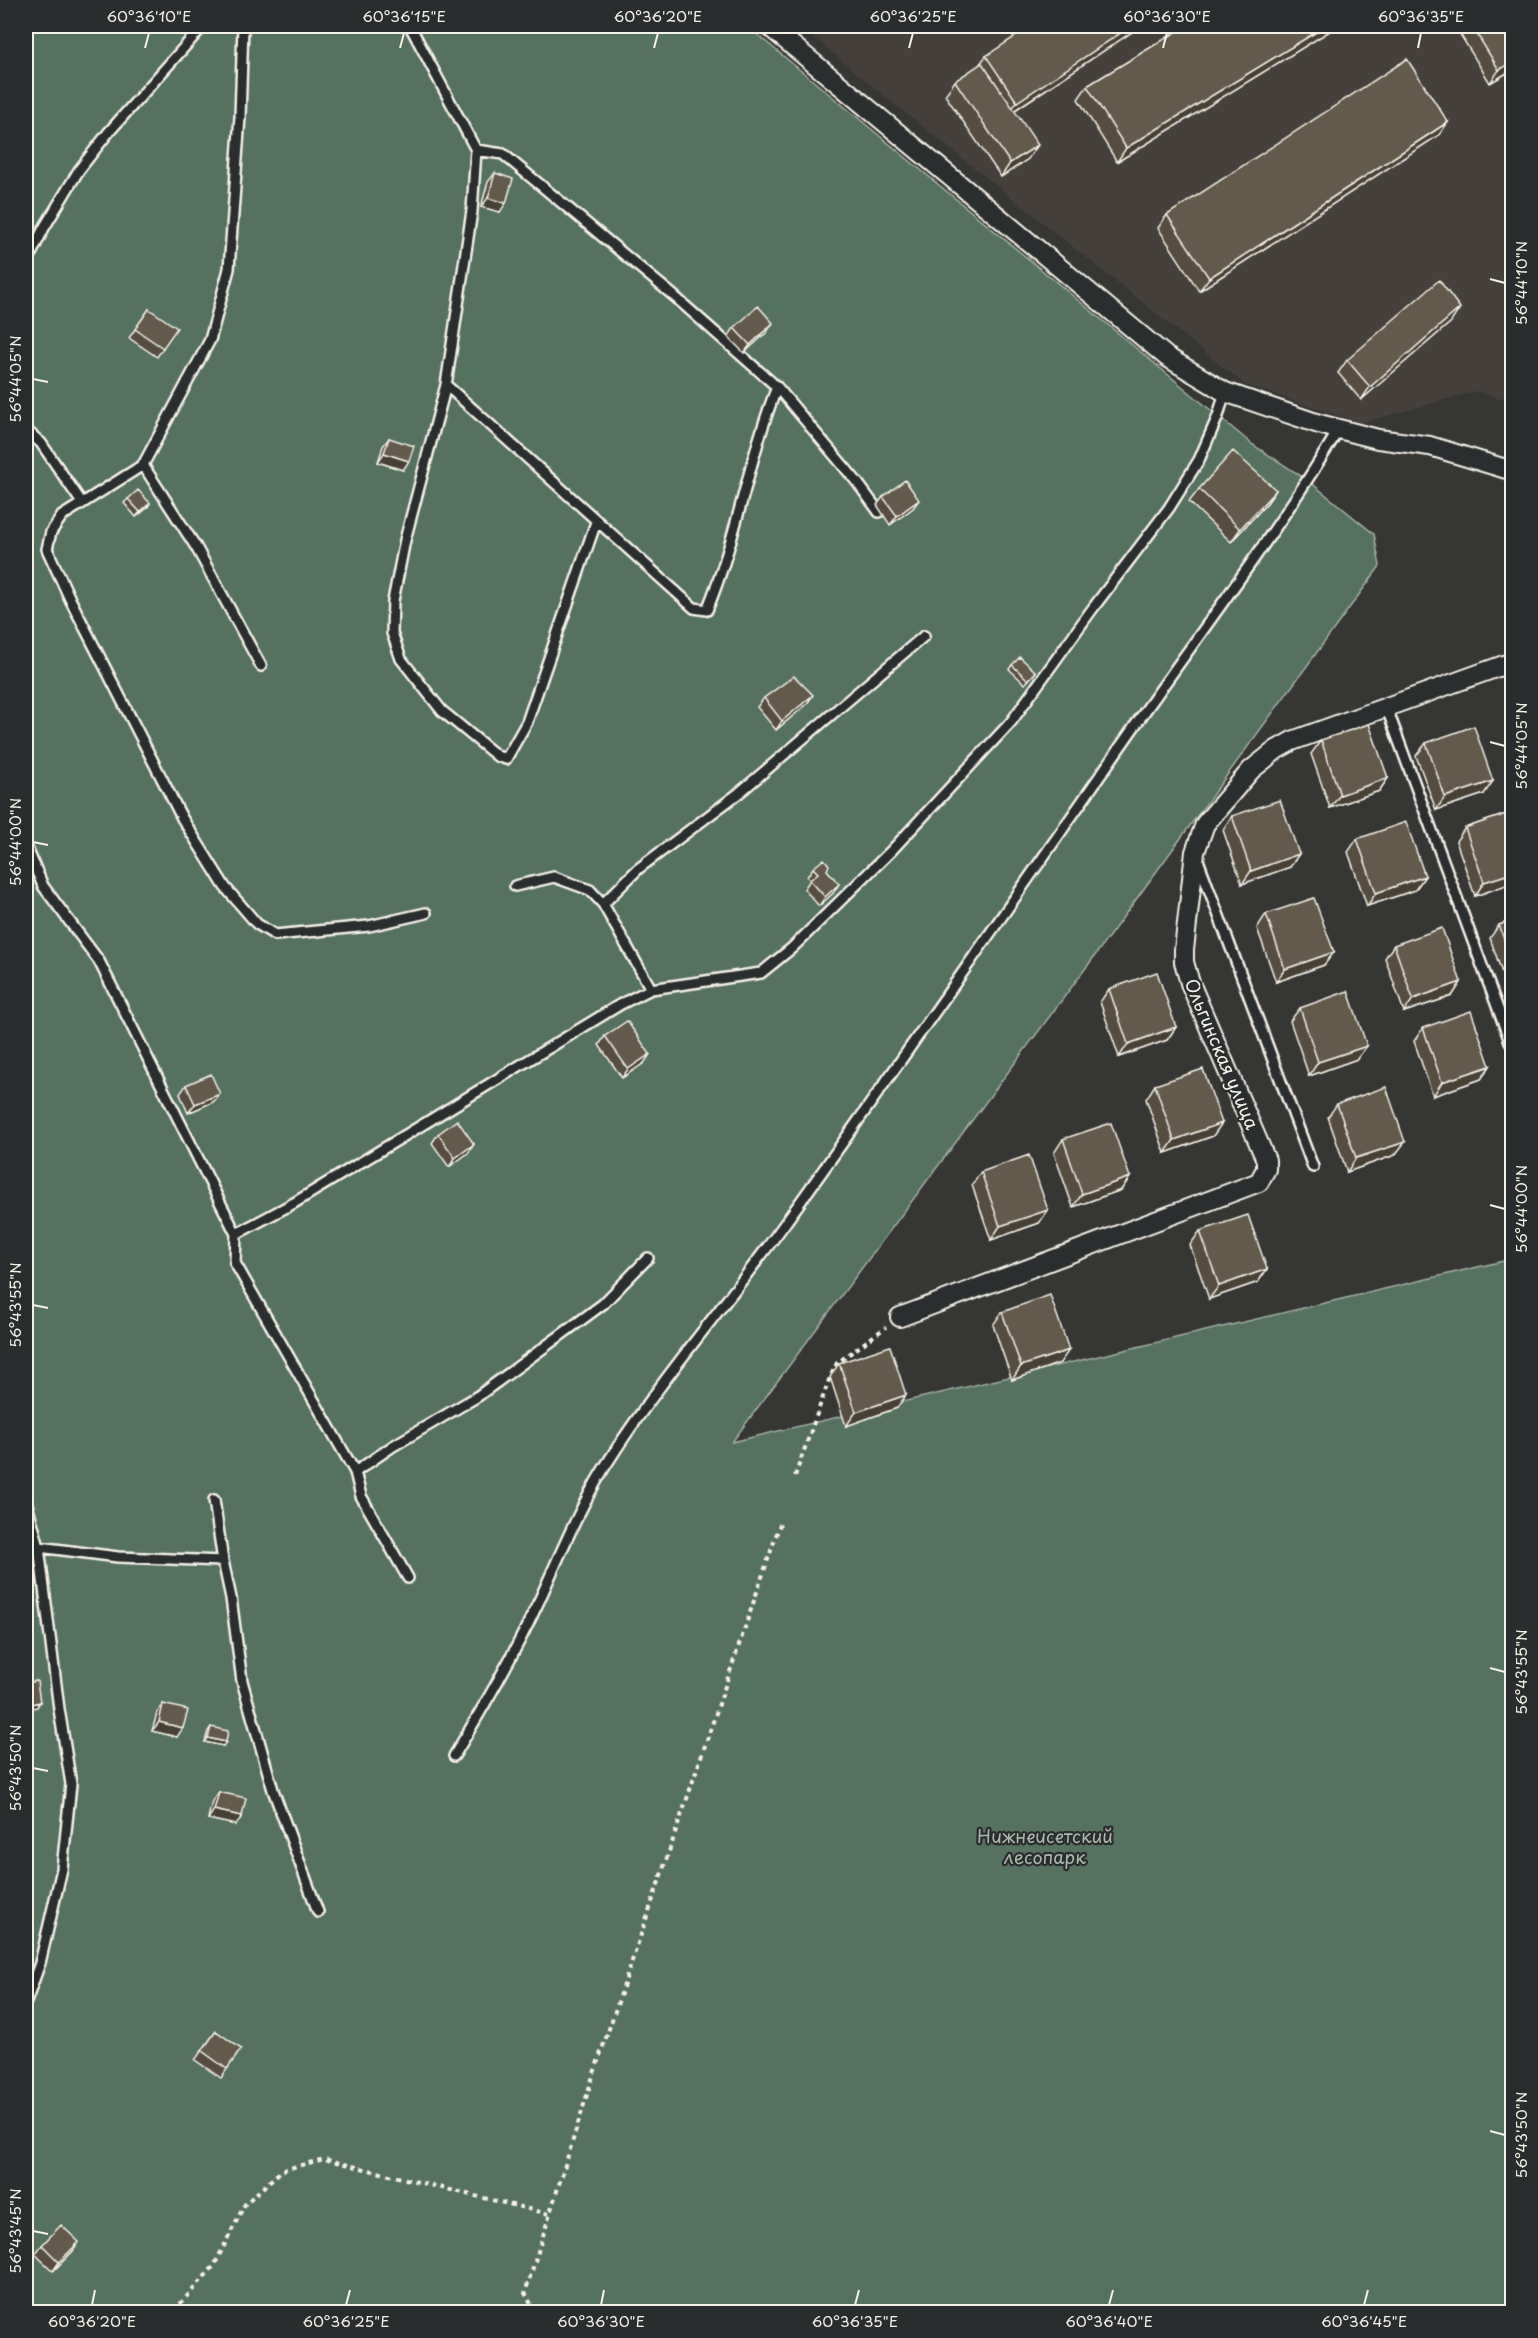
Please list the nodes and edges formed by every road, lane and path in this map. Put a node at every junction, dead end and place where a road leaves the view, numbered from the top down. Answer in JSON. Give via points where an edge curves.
{"nodes":[{"id":1,"x":203,"y":26,"type":"edge"},
{"id":2,"x":243,"y":26,"type":"edge"},
{"id":3,"x":410,"y":26,"type":"edge"},
{"id":4,"x":769,"y":26,"type":"edge"},
{"id":5,"x":476,"y":150,"type":"junction"},
{"id":6,"x":26,"y":264,"type":"edge"},
{"id":7,"x":446,"y":386,"type":"junction"},
{"id":8,"x":777,"y":387,"type":"junction"},
{"id":9,"x":1225,"y":392,"type":"junction"},
{"id":10,"x":1339,"y":429,"type":"junction"},
{"id":11,"x":26,"y":430,"type":"edge"},
{"id":12,"x":143,"y":465,"type":"junction"},
{"id":13,"x":1512,"y":467,"type":"edge"},
{"id":14,"x":82,"y":503,"type":"junction"},
{"id":15,"x":879,"y":512,"type":"dead end"},
{"id":16,"x":596,"y":522,"type":"junction"},
{"id":17,"x":924,"y":636,"type":"dead end"},
{"id":18,"x":1512,"y":662,"type":"edge"},
{"id":19,"x":261,"y":666,"type":"dead end"},
{"id":20,"x":1387,"y":709,"type":"junction"},
{"id":21,"x":26,"y":846,"type":"edge"},
{"id":22,"x":1195,"y":852,"type":"junction"},
{"id":23,"x":515,"y":886,"type":"dead end"},
{"id":24,"x":603,"y":904,"type":"junction"},
{"id":25,"x":426,"y":913,"type":"dead end"},
{"id":26,"x":651,"y":989,"type":"junction"},
{"id":27,"x":1511,"y":1044,"type":"edge"},
{"id":28,"x":1314,"y":1167,"type":"dead end"},
{"id":29,"x":236,"y":1234,"type":"junction"},
{"id":30,"x":648,"y":1258,"type":"dead end"},
{"id":31,"x":900,"y":1317,"type":"joint"},
{"id":32,"x":355,"y":1472,"type":"junction"},
{"id":33,"x":795,"y":1476,"type":"dead end"},
{"id":34,"x":214,"y":1500,"type":"dead end"},
{"id":35,"x":26,"y":1501,"type":"edge"},
{"id":36,"x":780,"y":1524,"type":"dead end"},
{"id":37,"x":39,"y":1547,"type":"junction"},
{"id":38,"x":223,"y":1561,"type":"junction"},
{"id":39,"x":408,"y":1578,"type":"dead end"},
{"id":40,"x":454,"y":1756,"type":"dead end"},
{"id":41,"x":318,"y":1912,"type":"dead end"},
{"id":42,"x":26,"y":2002,"type":"edge"},
{"id":43,"x":550,"y":2214,"type":"junction"},
{"id":44,"x":176,"y":2313,"type":"edge"},
{"id":45,"x":535,"y":2313,"type":"edge"}],
"edges":[{"from":1,"to":6,"type":"lane","via":[[79,170]]},
{"from":2,"to":12,"type":"lane","via":[[229,269],[210,340]]},
{"from":3,"to":5,"type":"lane"},
{"from":4,"to":9,"type":"street","via":[[1167,357]]},
{"from":5,"to":7,"type":"lane","via":[[472,211]]},
{"from":5,"to":8,"type":"lane","via":[[503,154]]},
{"from":7,"to":16,"type":"lane"},
{"from":7,"to":16,"type":"lane","via":[[405,540],[393,601],[392,633],[401,659],[442,711],[497,756],[506,759],[527,722]]},
{"from":8,"to":15,"type":"lane"},
{"from":8,"to":16,"type":"lane","via":[[764,420],[720,581],[707,610],[694,608]]},
{"from":9,"to":10,"type":"street"},
{"from":9,"to":26,"type":"lane","via":[[1199,460],[1169,508],[1011,722],[891,851],[792,948],[760,973]]},
{"from":10,"to":13,"type":"street","via":[[1430,446],[1506,469]]},
{"from":10,"to":40,"type":"lane","via":[[1253,564],[781,1228],[648,1403],[605,1468],[566,1539],[521,1636]]},
{"from":11,"to":14,"type":"lane","via":[[41,443]]},
{"from":12,"to":14,"type":"lane"},
{"from":12,"to":19,"type":"lane","via":[[196,547]]},
{"from":14,"to":25,"type":"lane","via":[[62,516],[51,532],[48,549],[69,599],[182,818],[225,887],[257,924],[275,935],[369,926]]},
{"from":17,"to":24,"type":"lane","via":[[740,793],[638,869]]},
{"from":18,"to":20,"type":"street","name":"Ольгинская улица"},
{"from":20,"to":22,"type":"street","name":"Ольгинская улица","via":[[1292,741],[1263,760],[1205,824]]},
{"from":20,"to":27,"type":"lane"},
{"from":21,"to":29,"type":"lane","via":[[43,886],[99,961]]},
{"from":22,"to":28,"type":"lane"},
{"from":22,"to":31,"type":"street","name":"Ольгинская улица","via":[[1184,962],[1266,1160],[1264,1176],[1259,1182]]},
{"from":23,"to":24,"type":"lane","via":[[554,877],[590,890]]},
{"from":24,"to":26,"type":"lane"},
{"from":26,"to":29,"type":"lane"},
{"from":29,"to":32,"type":"lane","via":[[235,1263]]},
{"from":30,"to":32,"type":"lane","via":[[603,1304],[478,1396]]},
{"from":31,"to":33,"type":"path","via":[[837,1363]]},
{"from":32,"to":39,"type":"lane","via":[[361,1496]]},
{"from":34,"to":38,"type":"lane"},
{"from":35,"to":37,"type":"lane"},
{"from":36,"to":43,"type":"path"},
{"from":37,"to":38,"type":"lane","via":[[118,1557]]},
{"from":37,"to":42,"type":"lane","via":[[71,1784],[62,1869],[40,1963]]},
{"from":38,"to":41,"type":"lane","via":[[242,1681],[273,1790]]},
{"from":43,"to":44,"type":"path","via":[[324,2159],[282,2170],[245,2204],[214,2266]]},
{"from":43,"to":45,"type":"path","via":[[525,2292]]}]}
